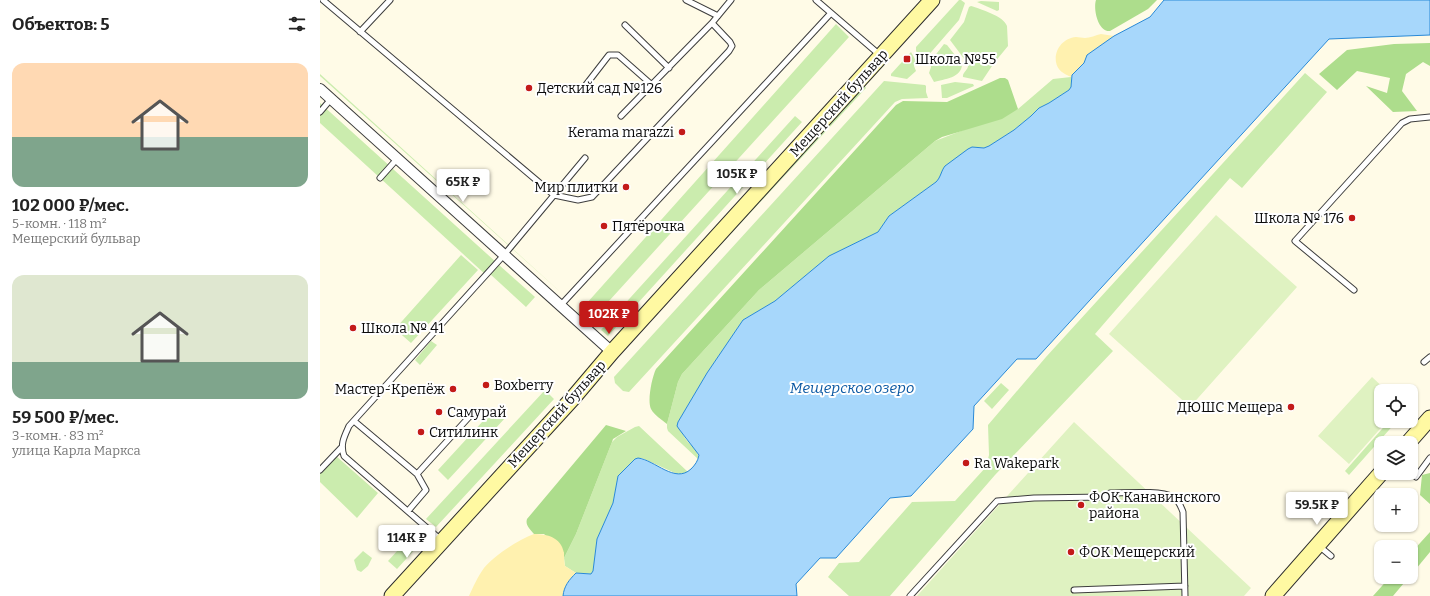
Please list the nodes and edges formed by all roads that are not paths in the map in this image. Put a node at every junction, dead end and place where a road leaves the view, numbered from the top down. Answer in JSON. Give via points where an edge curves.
{"nodes":[{"id":1,"x":322,"y":0,"type":"edge"},
{"id":2,"x":390,"y":0,"type":"edge"},
{"id":3,"x":686,"y":0,"type":"edge"},
{"id":4,"x":731,"y":0,"type":"edge"},
{"id":5,"x":816,"y":0,"type":"edge"},
{"id":6,"x":932,"y":0,"type":"edge"},
{"id":7,"x":831,"y":13,"type":"junction"},
{"id":8,"x":718,"y":16,"type":"junction"},
{"id":9,"x":712,"y":23,"type":"junction"},
{"id":10,"x":625,"y":25,"type":"dead end"},
{"id":11,"x":360,"y":32,"type":"junction"},
{"id":12,"x":881,"y":56,"type":"junction"},
{"id":13,"x":669,"y":68,"type":"junction"},
{"id":14,"x":652,"y":85,"type":"junction"},
{"id":15,"x":586,"y":86,"type":"dead end"},
{"id":16,"x":320,"y":89,"type":"edge"},
{"id":17,"x":331,"y":99,"type":"junction"},
{"id":18,"x":320,"y":112,"type":"edge"},
{"id":19,"x":620,"y":116,"type":"dead end"},
{"id":20,"x":1430,"y":117,"type":"edge"},
{"id":21,"x":585,"y":158,"type":"dead end"},
{"id":22,"x":397,"y":159,"type":"junction"},
{"id":23,"x":380,"y":178,"type":"dead end"},
{"id":24,"x":554,"y":195,"type":"junction"},
{"id":25,"x":504,"y":255,"type":"junction"},
{"id":26,"x":1354,"y":290,"type":"dead end"},
{"id":27,"x":560,"y":306,"type":"junction"},
{"id":28,"x":612,"y":352,"type":"junction"},
{"id":29,"x":1430,"y":357,"type":"edge"},
{"id":30,"x":1424,"y":362,"type":"dead end"},
{"id":31,"x":470,"y":416,"type":"dead end"},
{"id":32,"x":354,"y":421,"type":"junction"},
{"id":33,"x":1426,"y":425,"type":"edge"},
{"id":34,"x":1415,"y":436,"type":"edge"},
{"id":35,"x":341,"y":448,"type":"junction"},
{"id":36,"x":1430,"y":458,"type":"edge"},
{"id":37,"x":321,"y":468,"type":"edge"},
{"id":38,"x":417,"y":474,"type":"junction"},
{"id":39,"x":1418,"y":474,"type":"edge"},
{"id":40,"x":1375,"y":480,"type":"edge"},
{"id":41,"x":408,"y":511,"type":"junction"},
{"id":42,"x":442,"y":541,"type":"junction"},
{"id":43,"x":1318,"y":545,"type":"junction"},
{"id":44,"x":1331,"y":556,"type":"dead end"},
{"id":45,"x":1185,"y":586,"type":"junction"},
{"id":46,"x":1074,"y":590,"type":"dead end"},
{"id":47,"x":392,"y":596,"type":"edge"},
{"id":48,"x":910,"y":596,"type":"edge"},
{"id":49,"x":1186,"y":596,"type":"edge"},
{"id":50,"x":1273,"y":596,"type":"edge"}],
"edges":[{"from":1,"to":11,"type":"lane"},
{"from":2,"to":11,"type":"lane"},
{"from":3,"to":8,"type":"lane"},
{"from":4,"to":8,"type":"lane"},
{"from":5,"to":7,"type":"lane"},
{"from":6,"to":12,"type":"main road","name":"Мещерский бульвар"},
{"from":7,"to":12,"type":"lane"},
{"from":7,"to":27,"type":"lane"},
{"from":8,"to":9,"type":"lane"},
{"from":9,"to":13,"type":"lane"},
{"from":9,"to":24,"type":"lane","via":[[730,42],[732,46],[729,51],[592,198],[578,200]]},
{"from":10,"to":13,"type":"lane"},
{"from":11,"to":24,"type":"lane"},
{"from":12,"to":28,"type":"main road","name":"Мещерский бульвар"},
{"from":13,"to":14,"type":"lane"},
{"from":14,"to":15,"type":"lane","via":[[614,54],[609,55]]},
{"from":14,"to":19,"type":"lane"},
{"from":16,"to":17,"type":"street"},
{"from":17,"to":18,"type":"lane"},
{"from":17,"to":22,"type":"street"},
{"from":20,"to":26,"type":"lane","via":[[1410,119],[1402,123],[1295,241]]},
{"from":21,"to":24,"type":"lane"},
{"from":22,"to":23,"type":"lane"},
{"from":22,"to":25,"type":"street"},
{"from":24,"to":25,"type":"lane"},
{"from":25,"to":27,"type":"street"},
{"from":25,"to":32,"type":"lane"},
{"from":27,"to":28,"type":"street"},
{"from":28,"to":42,"type":"main road","name":"Мещерский бульвар"},
{"from":29,"to":30,"type":"lane"},
{"from":31,"to":38,"type":"lane"},
{"from":32,"to":35,"type":"lane","via":[[343,438]]},
{"from":32,"to":38,"type":"lane"},
{"from":33,"to":34,"type":"main road"},
{"from":35,"to":37,"type":"lane"},
{"from":35,"to":41,"type":"lane","via":[[344,456]]},
{"from":36,"to":39,"type":"lane"},
{"from":38,"to":41,"type":"lane","via":[[426,490]]},
{"from":40,"to":43,"type":"main road"},
{"from":41,"to":42,"type":"lane"},
{"from":42,"to":47,"type":"main road","name":"Мещерский бульвар"},
{"from":43,"to":44,"type":"lane"},
{"from":43,"to":50,"type":"main road"},
{"from":45,"to":46,"type":"lane"},
{"from":45,"to":48,"type":"lane","via":[[1183,512],[1179,503],[1174,497],[1162,494],[1110,492],[1106,497],[997,501]]},
{"from":45,"to":49,"type":"lane"}]}
